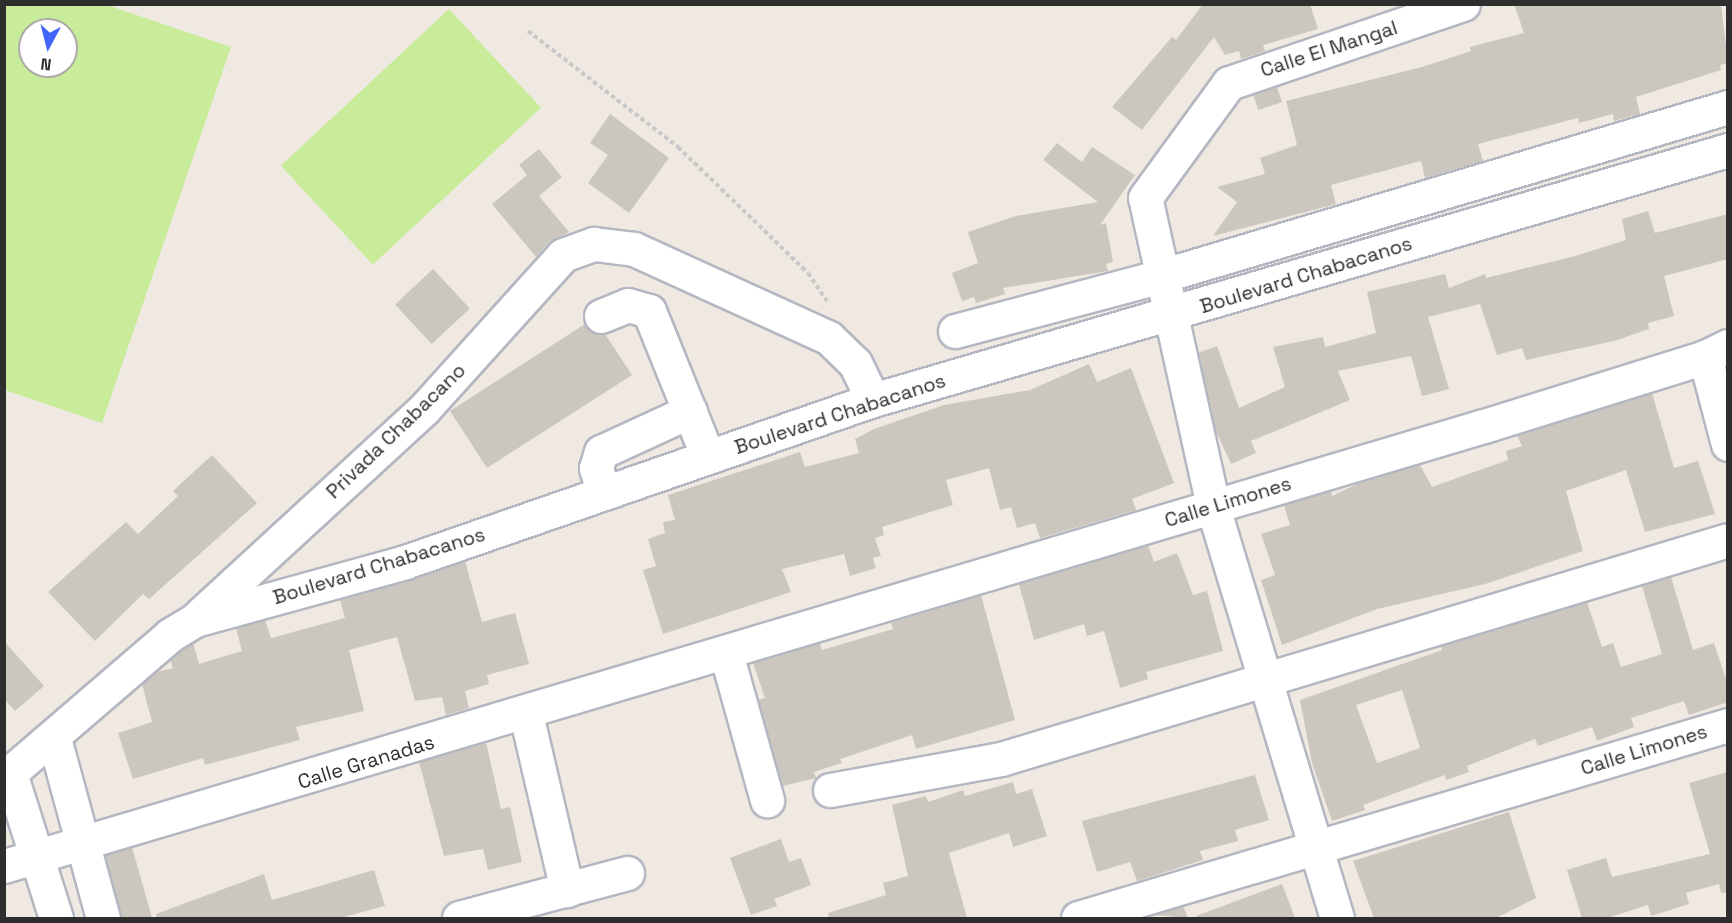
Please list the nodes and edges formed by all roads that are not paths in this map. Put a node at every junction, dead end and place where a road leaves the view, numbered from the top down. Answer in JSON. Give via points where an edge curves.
{"nodes":[{"id":1,"x":1463,"y":4,"type":"edge"},
{"id":2,"x":1728,"y":107,"type":"edge"},
{"id":3,"x":1728,"y":150,"type":"edge"},
{"id":4,"x":1161,"y":276,"type":"junction"},
{"id":5,"x":1170,"y":315,"type":"junction"},
{"id":6,"x":601,"y":316,"type":"dead end"},
{"id":7,"x":955,"y":331,"type":"dead end"},
{"id":8,"x":1716,"y":352,"type":"edge"},
{"id":9,"x":873,"y":400,"type":"junction"},
{"id":10,"x":690,"y":411,"type":"junction"},
{"id":11,"x":1728,"y":444,"type":"edge"},
{"id":12,"x":708,"y":457,"type":"junction"},
{"id":13,"x":604,"y":493,"type":"junction"},
{"id":14,"x":1213,"y":506,"type":"junction"},
{"id":15,"x":1728,"y":540,"type":"edge"},
{"id":16,"x":195,"y":620,"type":"junction"},
{"id":17,"x":726,"y":653,"type":"junction"},
{"id":18,"x":1262,"y":677,"type":"junction"},
{"id":19,"x":526,"y":714,"type":"junction"},
{"id":20,"x":1728,"y":725,"type":"edge"},
{"id":21,"x":54,"y":738,"type":"junction"},
{"id":22,"x":7,"y":775,"type":"edge"},
{"id":23,"x":830,"y":790,"type":"dead end"},
{"id":24,"x":766,"y":800,"type":"dead end"},
{"id":25,"x":83,"y":846,"type":"junction"},
{"id":26,"x":1316,"y":847,"type":"junction"},
{"id":27,"x":38,"y":859,"type":"junction"},
{"id":28,"x":4,"y":866,"type":"edge"},
{"id":29,"x":627,"y":873,"type":"dead end"},
{"id":30,"x":567,"y":890,"type":"junction"},
{"id":31,"x":56,"y":918,"type":"edge"},
{"id":32,"x":103,"y":918,"type":"edge"},
{"id":33,"x":459,"y":918,"type":"edge"},
{"id":34,"x":1078,"y":918,"type":"edge"},
{"id":35,"x":1337,"y":918,"type":"edge"}],
"edges":[{"from":1,"to":4,"type":"street","name":"Calle El Mangal","via":[[1229,83],[1145,198]]},
{"from":2,"to":4,"type":"street","name":"Boulevard Chabacanos"},
{"from":3,"to":5,"type":"street","name":"Boulevard Chabacanos"},
{"from":4,"to":5,"type":"street"},
{"from":4,"to":7,"type":"street","name":"Boulevard Chabacanos"},
{"from":5,"to":9,"type":"street","name":"Boulevard Chabacanos"},
{"from":5,"to":14,"type":"street"},
{"from":6,"to":10,"type":"street","via":[[628,305],[649,311]]},
{"from":8,"to":11,"type":"street"},
{"from":8,"to":14,"type":"street","name":"Calle Limones"},
{"from":9,"to":12,"type":"street","name":"Boulevard Chabacanos"},
{"from":9,"to":16,"type":"street","name":"Privada Chabacano","via":[[855,363],[829,338],[634,249],[594,244],[563,255],[424,409]]},
{"from":10,"to":12,"type":"street"},
{"from":10,"to":13,"type":"street","via":[[602,452],[596,468]]},
{"from":12,"to":13,"type":"street","name":"Boulevard Chabacanos"},
{"from":13,"to":16,"type":"street","name":"Boulevard Chabacanos","via":[[405,562]]},
{"from":14,"to":17,"type":"street","name":"Calle Limones"},
{"from":14,"to":18,"type":"street"},
{"from":15,"to":18,"type":"street"},
{"from":16,"to":21,"type":"street","name":"Boulevard Chabacanos","via":[[170,635]]},
{"from":17,"to":19,"type":"street","name":"Calle Granadas"},
{"from":17,"to":24,"type":"street"},
{"from":18,"to":23,"type":"street","via":[[1001,759]]},
{"from":18,"to":26,"type":"street"},
{"from":19,"to":25,"type":"street","name":"Calle Granadas"},
{"from":19,"to":30,"type":"street"},
{"from":20,"to":26,"type":"street","name":"Calle Limones"},
{"from":21,"to":22,"type":"street","name":"Boulevard Chabacanos"},
{"from":21,"to":25,"type":"street"},
{"from":22,"to":27,"type":"street"},
{"from":25,"to":27,"type":"street","name":"Calle Granadas"},
{"from":25,"to":32,"type":"street"},
{"from":26,"to":34,"type":"street","name":"Calle Limones"},
{"from":26,"to":35,"type":"street"},
{"from":27,"to":28,"type":"street","name":"Calle Granadas"},
{"from":27,"to":31,"type":"street"},
{"from":29,"to":30,"type":"street"},
{"from":30,"to":33,"type":"street"}]}
